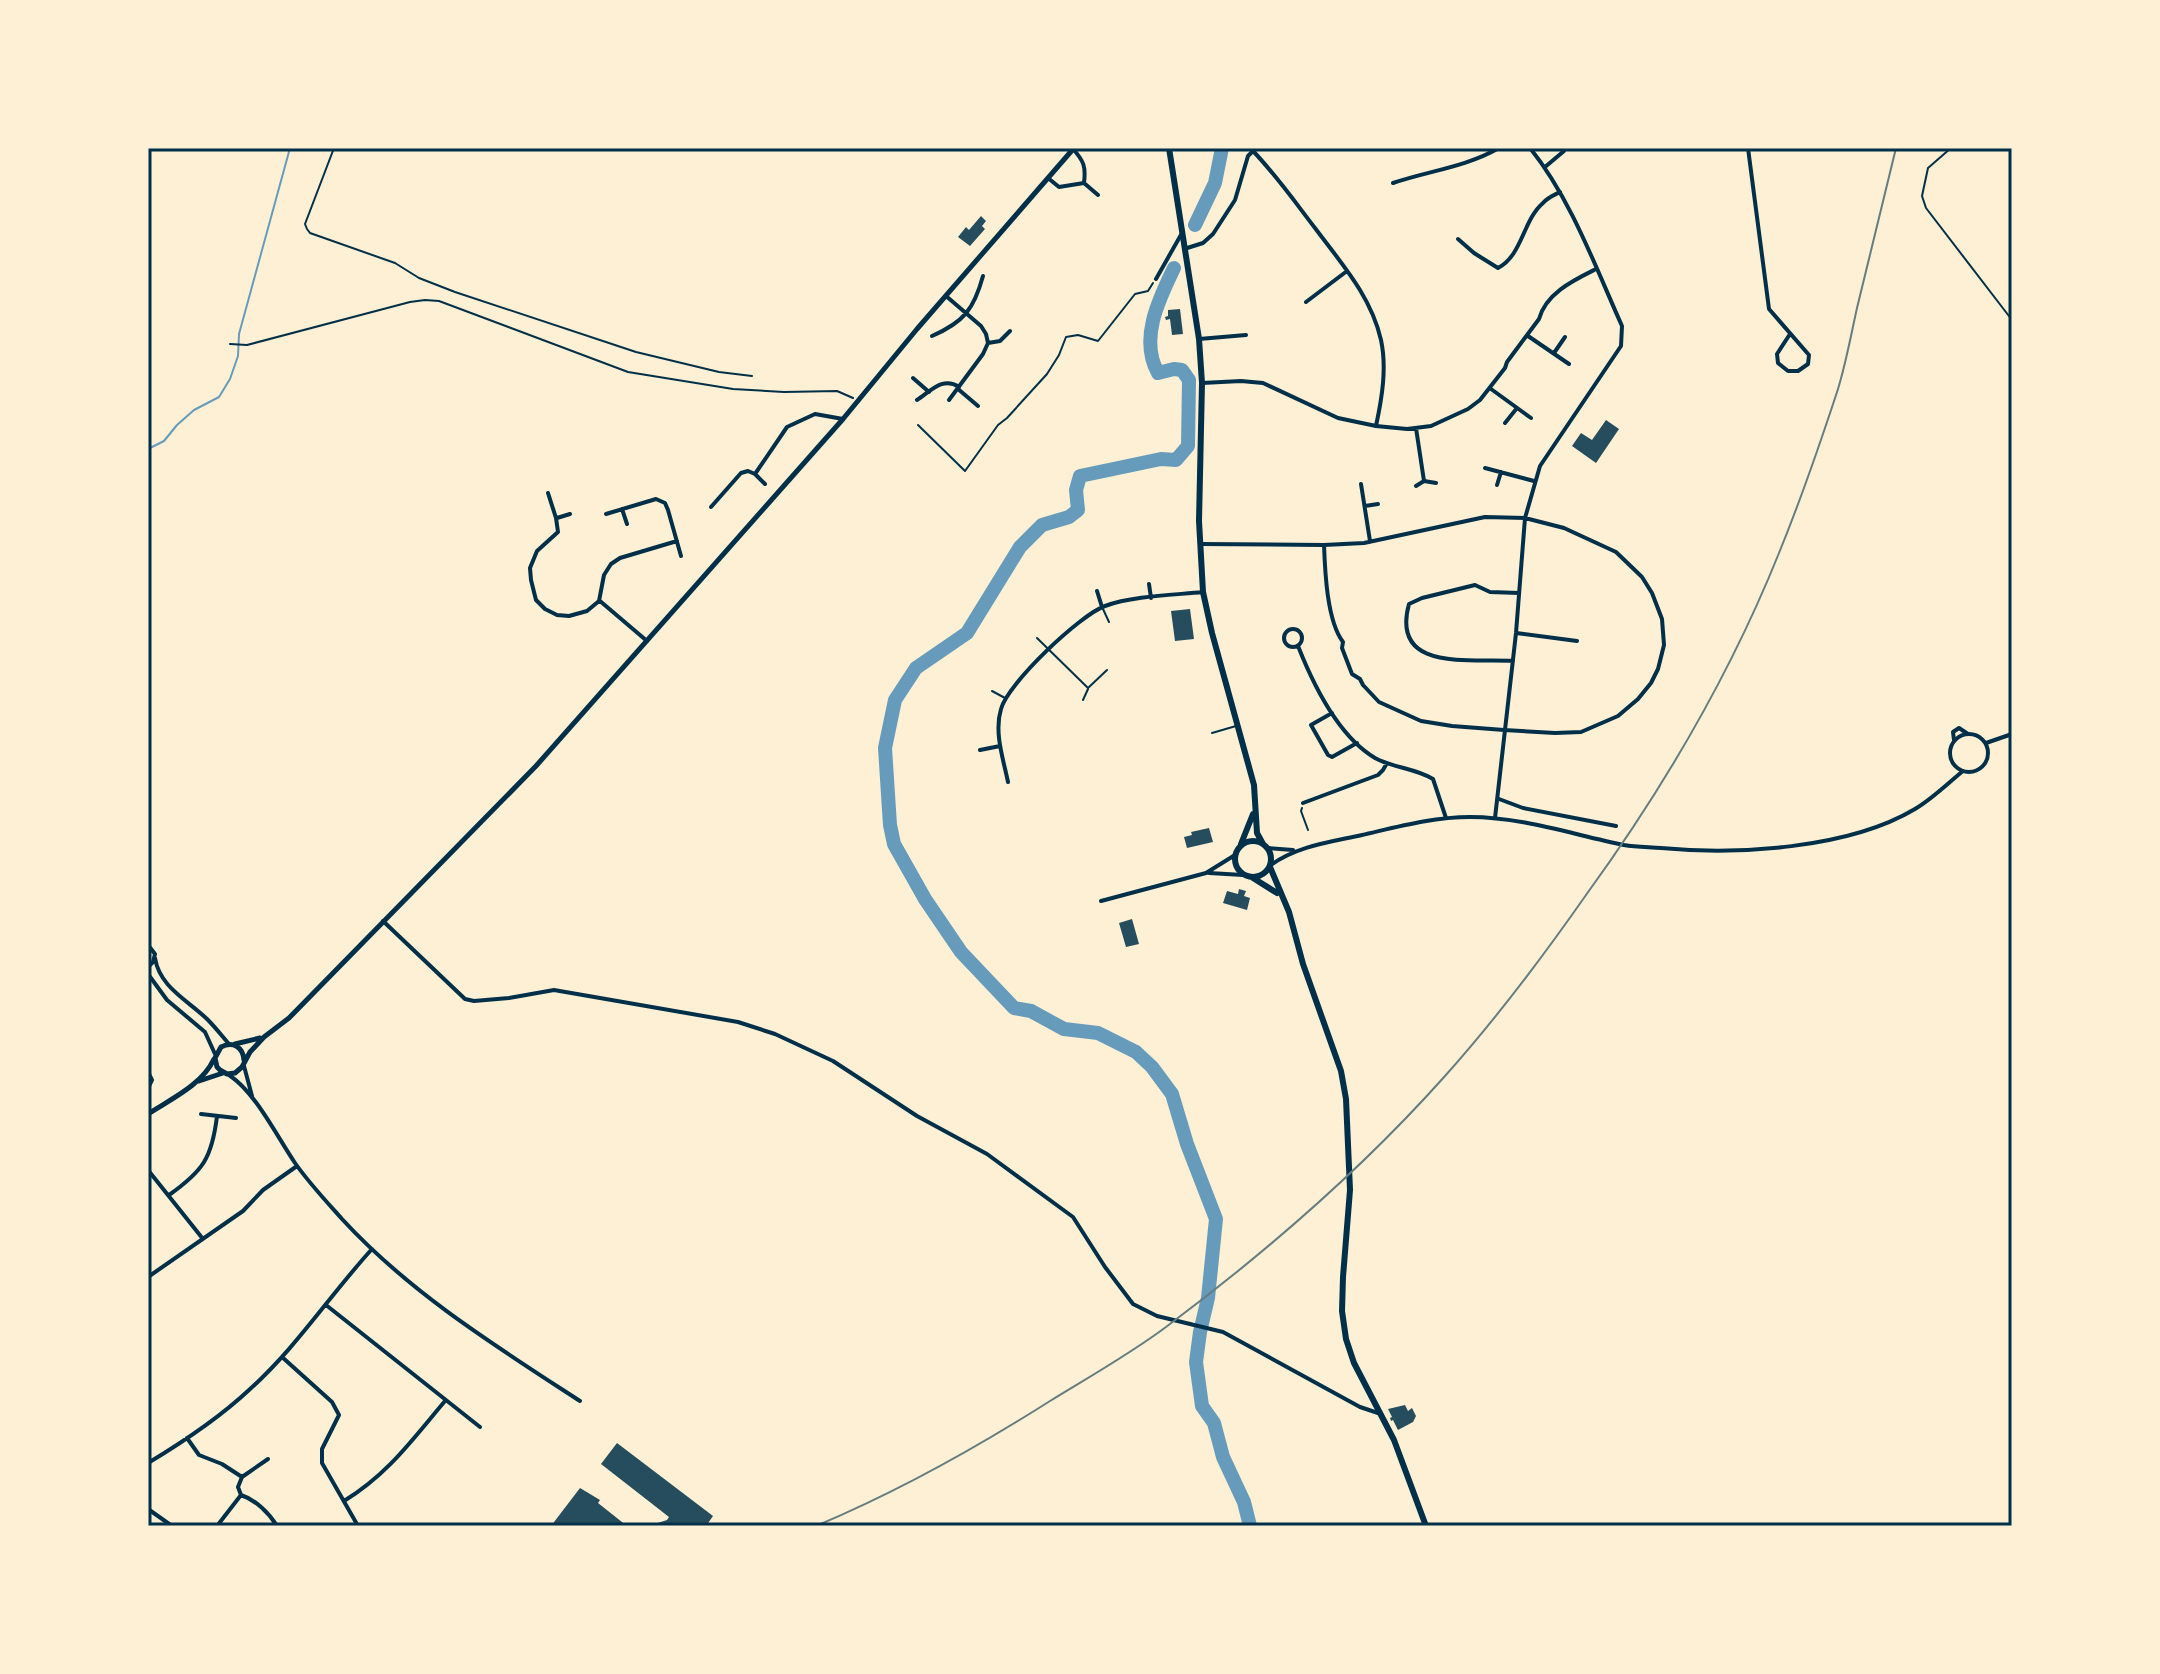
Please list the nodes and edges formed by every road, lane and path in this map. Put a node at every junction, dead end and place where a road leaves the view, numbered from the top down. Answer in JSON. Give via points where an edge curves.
{"nodes":[{"id":1,"x":334,"y":148,"type":"edge"},
{"id":2,"x":1168,"y":148,"type":"edge"},
{"id":3,"x":1499,"y":148,"type":"edge"},
{"id":4,"x":1530,"y":148,"type":"edge"},
{"id":5,"x":1564,"y":148,"type":"edge"},
{"id":6,"x":1748,"y":148,"type":"edge"},
{"id":7,"x":1951,"y":148,"type":"edge"},
{"id":8,"x":1073,"y":149,"type":"edge"},
{"id":9,"x":1255,"y":149,"type":"edge"},
{"id":10,"x":1545,"y":167,"type":"junction"},
{"id":11,"x":1048,"y":178,"type":"junction"},
{"id":12,"x":1084,"y":183,"type":"junction"},
{"id":13,"x":1393,"y":183,"type":"dead end"},
{"id":14,"x":1560,"y":192,"type":"junction"},
{"id":15,"x":1098,"y":195,"type":"dead end"},
{"id":16,"x":1182,"y":233,"type":"junction"},
{"id":17,"x":1458,"y":239,"type":"dead end"},
{"id":18,"x":1184,"y":249,"type":"junction"},
{"id":19,"x":1596,"y":269,"type":"junction"},
{"id":20,"x":1347,"y":271,"type":"junction"},
{"id":21,"x":983,"y":276,"type":"dead end"},
{"id":22,"x":1156,"y":279,"type":"joint"},
{"id":23,"x":946,"y":296,"type":"junction"},
{"id":24,"x":1306,"y":302,"type":"dead end"},
{"id":25,"x":966,"y":314,"type":"junction"},
{"id":26,"x":2012,"y":320,"type":"edge"},
{"id":27,"x":1010,"y":331,"type":"dead end"},
{"id":28,"x":1790,"y":334,"type":"junction"},
{"id":29,"x":1246,"y":335,"type":"dead end"},
{"id":30,"x":1527,"y":335,"type":"junction"},
{"id":31,"x":932,"y":336,"type":"dead end"},
{"id":32,"x":1565,"y":337,"type":"dead end"},
{"id":33,"x":1199,"y":339,"type":"junction"},
{"id":34,"x":988,"y":343,"type":"junction"},
{"id":35,"x":230,"y":344,"type":"dead end"},
{"id":36,"x":1554,"y":353,"type":"junction"},
{"id":37,"x":1569,"y":364,"type":"dead end"},
{"id":38,"x":752,"y":376,"type":"dead end"},
{"id":39,"x":913,"y":378,"type":"dead end"},
{"id":40,"x":1202,"y":383,"type":"junction"},
{"id":41,"x":958,"y":388,"type":"junction"},
{"id":42,"x":1490,"y":388,"type":"junction"},
{"id":43,"x":929,"y":392,"type":"junction"},
{"id":44,"x":858,"y":400,"type":"junction"},
{"id":45,"x":917,"y":400,"type":"dead end"},
{"id":46,"x":949,"y":400,"type":"dead end"},
{"id":47,"x":978,"y":406,"type":"dead end"},
{"id":48,"x":1517,"y":408,"type":"junction"},
{"id":49,"x":1531,"y":418,"type":"dead end"},
{"id":50,"x":843,"y":419,"type":"junction"},
{"id":51,"x":1505,"y":423,"type":"dead end"},
{"id":52,"x":918,"y":425,"type":"dead end"},
{"id":53,"x":1376,"y":426,"type":"junction"},
{"id":54,"x":1416,"y":427,"type":"junction"},
{"id":55,"x":1485,"y":468,"type":"dead end"},
{"id":56,"x":1501,"y":472,"type":"junction"},
{"id":57,"x":755,"y":474,"type":"junction"},
{"id":58,"x":1424,"y":481,"type":"junction"},
{"id":59,"x":1534,"y":481,"type":"junction"},
{"id":60,"x":1436,"y":483,"type":"dead end"},
{"id":61,"x":765,"y":484,"type":"dead end"},
{"id":62,"x":1361,"y":484,"type":"dead end"},
{"id":63,"x":1497,"y":485,"type":"dead end"},
{"id":64,"x":1416,"y":486,"type":"dead end"},
{"id":65,"x":548,"y":493,"type":"dead end"},
{"id":66,"x":1378,"y":504,"type":"dead end"},
{"id":67,"x":1365,"y":506,"type":"junction"},
{"id":68,"x":711,"y":507,"type":"dead end"},
{"id":69,"x":622,"y":509,"type":"junction"},
{"id":70,"x":570,"y":514,"type":"dead end"},
{"id":71,"x":606,"y":514,"type":"dead end"},
{"id":72,"x":556,"y":518,"type":"junction"},
{"id":73,"x":1525,"y":518,"type":"junction"},
{"id":74,"x":627,"y":524,"type":"dead end"},
{"id":75,"x":677,"y":541,"type":"junction"},
{"id":76,"x":1370,"y":541,"type":"junction"},
{"id":77,"x":1200,"y":544,"type":"junction"},
{"id":78,"x":1324,"y":545,"type":"junction"},
{"id":79,"x":681,"y":556,"type":"dead end"},
{"id":80,"x":1149,"y":584,"type":"dead end"},
{"id":81,"x":1097,"y":591,"type":"dead end"},
{"id":82,"x":1203,"y":592,"type":"junction"},
{"id":83,"x":1519,"y":593,"type":"junction"},
{"id":84,"x":1151,"y":598,"type":"junction"},
{"id":85,"x":599,"y":601,"type":"junction"},
{"id":86,"x":1102,"y":607,"type":"junction"},
{"id":87,"x":1109,"y":622,"type":"dead end"},
{"id":88,"x":1516,"y":633,"type":"junction"},
{"id":89,"x":1037,"y":638,"type":"dead end"},
{"id":90,"x":647,"y":641,"type":"junction"},
{"id":91,"x":1577,"y":641,"type":"dead end"},
{"id":92,"x":1298,"y":646,"type":"junction"},
{"id":93,"x":1049,"y":651,"type":"junction"},
{"id":94,"x":1513,"y":661,"type":"junction"},
{"id":95,"x":1107,"y":670,"type":"dead end"},
{"id":96,"x":1088,"y":688,"type":"junction"},
{"id":97,"x":992,"y":691,"type":"dead end"},
{"id":98,"x":1005,"y":698,"type":"junction"},
{"id":99,"x":1083,"y":700,"type":"dead end"},
{"id":100,"x":1332,"y":713,"type":"junction"},
{"id":101,"x":1237,"y":726,"type":"junction"},
{"id":102,"x":1504,"y":730,"type":"junction"},
{"id":103,"x":1212,"y":733,"type":"dead end"},
{"id":104,"x":2012,"y":734,"type":"edge"},
{"id":105,"x":1357,"y":743,"type":"junction"},
{"id":106,"x":1986,"y":743,"type":"junction"},
{"id":107,"x":1000,"y":746,"type":"junction"},
{"id":108,"x":980,"y":750,"type":"dead end"},
{"id":109,"x":1387,"y":763,"type":"junction"},
{"id":110,"x":1963,"y":771,"type":"junction"},
{"id":111,"x":1008,"y":782,"type":"dead end"},
{"id":112,"x":1499,"y":799,"type":"junction"},
{"id":113,"x":1303,"y":803,"type":"joint"},
{"id":114,"x":1256,"y":807,"type":"junction"},
{"id":115,"x":1605,"y":813,"type":"dead end"},
{"id":116,"x":1446,"y":818,"type":"junction"},
{"id":117,"x":1495,"y":819,"type":"junction"},
{"id":118,"x":1604,"y":824,"type":"junction"},
{"id":119,"x":1616,"y":826,"type":"dead end"},
{"id":120,"x":1308,"y":830,"type":"dead end"},
{"id":121,"x":1265,"y":846,"type":"junction"},
{"id":122,"x":1298,"y":850,"type":"junction"},
{"id":123,"x":1236,"y":852,"type":"junction"},
{"id":124,"x":1270,"y":866,"type":"junction"},
{"id":125,"x":1206,"y":873,"type":"junction"},
{"id":126,"x":1243,"y":875,"type":"junction"},
{"id":127,"x":1253,"y":878,"type":"junction"},
{"id":128,"x":1282,"y":898,"type":"junction"},
{"id":129,"x":1101,"y":901,"type":"dead end"},
{"id":130,"x":382,"y":920,"type":"junction"},
{"id":131,"x":148,"y":945,"type":"edge"},
{"id":132,"x":155,"y":958,"type":"junction"},
{"id":133,"x":148,"y":967,"type":"edge"},
{"id":134,"x":148,"y":974,"type":"edge"},
{"id":135,"x":264,"y":1037,"type":"junction"},
{"id":136,"x":232,"y":1044,"type":"junction"},
{"id":137,"x":215,"y":1056,"type":"junction"},
{"id":138,"x":244,"y":1062,"type":"junction"},
{"id":139,"x":148,"y":1072,"type":"edge"},
{"id":140,"x":226,"y":1073,"type":"junction"},
{"id":141,"x":198,"y":1081,"type":"junction"},
{"id":142,"x":148,"y":1088,"type":"edge"},
{"id":143,"x":254,"y":1100,"type":"junction"},
{"id":144,"x":148,"y":1114,"type":"edge"},
{"id":145,"x":201,"y":1114,"type":"dead end"},
{"id":146,"x":217,"y":1116,"type":"junction"},
{"id":147,"x":236,"y":1118,"type":"dead end"},
{"id":148,"x":297,"y":1166,"type":"junction"},
{"id":149,"x":148,"y":1170,"type":"edge"},
{"id":150,"x":169,"y":1195,"type":"junction"},
{"id":151,"x":203,"y":1239,"type":"junction"},
{"id":152,"x":372,"y":1249,"type":"junction"},
{"id":153,"x":148,"y":1277,"type":"edge"},
{"id":154,"x":326,"y":1305,"type":"junction"},
{"id":155,"x":282,"y":1357,"type":"junction"},
{"id":156,"x":445,"y":1401,"type":"junction"},
{"id":157,"x":580,"y":1401,"type":"dead end"},
{"id":158,"x":1380,"y":1414,"type":"junction"},
{"id":159,"x":480,"y":1427,"type":"dead end"},
{"id":160,"x":187,"y":1438,"type":"junction"},
{"id":161,"x":268,"y":1459,"type":"dead end"},
{"id":162,"x":148,"y":1463,"type":"edge"},
{"id":163,"x":242,"y":1477,"type":"junction"},
{"id":164,"x":241,"y":1495,"type":"junction"},
{"id":165,"x":344,"y":1501,"type":"junction"},
{"id":166,"x":148,"y":1509,"type":"edge"},
{"id":167,"x":172,"y":1526,"type":"edge"},
{"id":168,"x":217,"y":1526,"type":"edge"},
{"id":169,"x":277,"y":1526,"type":"edge"},
{"id":170,"x":358,"y":1526,"type":"edge"},
{"id":171,"x":1426,"y":1526,"type":"edge"}],
"edges":[{"from":1,"to":38,"type":"path","via":[[305,224],[310,233],[395,263],[455,292],[636,352]]},
{"from":2,"to":16,"type":"main road"},
{"from":3,"to":13,"type":"street","via":[[1461,165]]},
{"from":4,"to":10,"type":"street"},
{"from":5,"to":10,"type":"street"},
{"from":6,"to":28,"type":"street","via":[[1769,309]]},
{"from":7,"to":26,"type":"lane","via":[[1928,168],[1922,196],[1926,208]]},
{"from":8,"to":11,"type":"main road"},
{"from":8,"to":12,"type":"street","via":[[1083,160]]},
{"from":9,"to":18,"type":"street","via":[[1235,200],[1213,234]]},
{"from":9,"to":20,"type":"street"},
{"from":10,"to":14,"type":"street"},
{"from":11,"to":12,"type":"street","via":[[1059,187]]},
{"from":11,"to":23,"type":"main road"},
{"from":12,"to":15,"type":"street"},
{"from":14,"to":17,"type":"street","via":[[1536,210],[1503,266],[1493,266]]},
{"from":14,"to":19,"type":"street"},
{"from":16,"to":18,"type":"main road"},
{"from":16,"to":22,"type":"street"},
{"from":18,"to":33,"type":"main road"},
{"from":19,"to":30,"type":"street","via":[[1557,291]]},
{"from":19,"to":59,"type":"street","via":[[1622,326],[1621,346]]},
{"from":20,"to":24,"type":"street"},
{"from":20,"to":53,"type":"street","via":[[1371,309],[1381,341],[1383,385]]},
{"from":21,"to":25,"type":"street"},
{"from":22,"to":52,"type":"path","via":[[1148,291],[1135,294],[1098,341],[1066,337],[1047,374],[998,425],[965,471]]},
{"from":23,"to":25,"type":"street"},
{"from":23,"to":44,"type":"main road"},
{"from":25,"to":31,"type":"street","via":[[952,328]]},
{"from":25,"to":34,"type":"street","via":[[981,326]]},
{"from":27,"to":34,"type":"street"},
{"from":28,"to":28,"type":"street","via":[[1809,355],[1808,364],[1798,371],[1778,363],[1777,354]]},
{"from":29,"to":33,"type":"street"},
{"from":30,"to":36,"type":"street"},
{"from":30,"to":42,"type":"street"},
{"from":32,"to":36,"type":"street"},
{"from":33,"to":40,"type":"main road"},
{"from":34,"to":41,"type":"street"},
{"from":35,"to":44,"type":"path","via":[[247,345],[410,302],[439,301],[628,372],[733,389],[837,391]]},
{"from":36,"to":37,"type":"street"},
{"from":39,"to":43,"type":"street"},
{"from":40,"to":53,"type":"street","via":[[1263,383],[1338,418]]},
{"from":40,"to":77,"type":"main road"},
{"from":41,"to":43,"type":"street","via":[[946,382]]},
{"from":41,"to":46,"type":"street"},
{"from":41,"to":47,"type":"street"},
{"from":42,"to":48,"type":"street"},
{"from":42,"to":54,"type":"street","via":[[1458,414]]},
{"from":43,"to":45,"type":"street"},
{"from":44,"to":50,"type":"main road"},
{"from":48,"to":49,"type":"street"},
{"from":48,"to":51,"type":"street"},
{"from":50,"to":57,"type":"street","via":[[815,414],[787,427]]},
{"from":50,"to":90,"type":"main road"},
{"from":53,"to":54,"type":"street"},
{"from":54,"to":58,"type":"street"},
{"from":55,"to":56,"type":"street"},
{"from":56,"to":59,"type":"street"},
{"from":56,"to":63,"type":"street"},
{"from":57,"to":61,"type":"street"},
{"from":57,"to":68,"type":"street","via":[[741,473]]},
{"from":58,"to":60,"type":"street"},
{"from":58,"to":64,"type":"street"},
{"from":59,"to":73,"type":"street"},
{"from":62,"to":67,"type":"street"},
{"from":65,"to":72,"type":"street"},
{"from":66,"to":67,"type":"street"},
{"from":67,"to":76,"type":"street"},
{"from":69,"to":71,"type":"street"},
{"from":69,"to":74,"type":"street"},
{"from":69,"to":75,"type":"street","via":[[656,499],[665,503]]},
{"from":70,"to":72,"type":"street"},
{"from":72,"to":85,"type":"street","via":[[558,532],[537,551],[530,568],[536,600],[550,613],[569,616]]},
{"from":73,"to":76,"type":"street","via":[[1485,517]]},
{"from":73,"to":83,"type":"street"},
{"from":73,"to":102,"type":"street","via":[[1564,528],[1616,552],[1652,593],[1664,645],[1651,683],[1618,716],[1581,732]]},
{"from":75,"to":79,"type":"street"},
{"from":75,"to":85,"type":"street","via":[[611,564]]},
{"from":76,"to":78,"type":"street"},
{"from":77,"to":78,"type":"street"},
{"from":77,"to":82,"type":"main road"},
{"from":78,"to":102,"type":"street","via":[[1337,633],[1352,674],[1370,693],[1421,721]]},
{"from":80,"to":84,"type":"street"},
{"from":81,"to":86,"type":"street"},
{"from":82,"to":84,"type":"street"},
{"from":82,"to":101,"type":"main road"},
{"from":83,"to":88,"type":"street"},
{"from":83,"to":94,"type":"street","via":[[1490,592],[1475,585],[1409,604],[1406,617],[1412,642],[1429,655],[1442,660]]},
{"from":84,"to":86,"type":"street"},
{"from":85,"to":90,"type":"street"},
{"from":86,"to":87,"type":"lane"},
{"from":86,"to":93,"type":"street","via":[[1080,620]]},
{"from":88,"to":91,"type":"street"},
{"from":88,"to":94,"type":"street"},
{"from":89,"to":93,"type":"lane"},
{"from":90,"to":130,"type":"main road","via":[[511,793]]},
{"from":92,"to":92,"type":"street","via":[[1285,643],[1289,631],[1300,633]]},
{"from":92,"to":100,"type":"street"},
{"from":93,"to":96,"type":"lane"},
{"from":93,"to":98,"type":"street"},
{"from":94,"to":102,"type":"street"},
{"from":95,"to":96,"type":"lane"},
{"from":96,"to":99,"type":"lane"},
{"from":97,"to":98,"type":"lane"},
{"from":98,"to":107,"type":"street","via":[[998,723]]},
{"from":100,"to":105,"type":"street"},
{"from":100,"to":105,"type":"street","via":[[1311,725],[1328,755]]},
{"from":101,"to":103,"type":"lane"},
{"from":101,"to":114,"type":"main road"},
{"from":102,"to":112,"type":"street"},
{"from":104,"to":106,"type":"street"},
{"from":105,"to":109,"type":"street"},
{"from":106,"to":110,"type":"street","via":[[1986,763],[1976,771]]},
{"from":106,"to":110,"type":"street","via":[[1968,734],[1954,740],[1950,758]]},
{"from":107,"to":108,"type":"street"},
{"from":107,"to":111,"type":"street"},
{"from":109,"to":113,"type":"street","via":[[1378,775]]},
{"from":109,"to":116,"type":"street","via":[[1433,779]]},
{"from":110,"to":117,"type":"street","via":[[1916,809],[1879,826],[1756,850],[1625,845]]},
{"from":112,"to":117,"type":"street"},
{"from":112,"to":118,"type":"street"},
{"from":113,"to":120,"type":"path"},
{"from":114,"to":121,"type":"main road","via":[[1257,833]]},
{"from":114,"to":123,"type":"main road"},
{"from":115,"to":118,"type":"street"},
{"from":116,"to":117,"type":"street"},
{"from":116,"to":122,"type":"street"},
{"from":118,"to":119,"type":"street"},
{"from":121,"to":122,"type":"street"},
{"from":121,"to":123,"type":"main road","via":[[1246,842]]},
{"from":121,"to":124,"type":"main road"},
{"from":122,"to":124,"type":"street"},
{"from":123,"to":125,"type":"street"},
{"from":123,"to":126,"type":"main road","via":[[1236,866]]},
{"from":124,"to":127,"type":"main road"},
{"from":124,"to":128,"type":"main road"},
{"from":125,"to":126,"type":"street"},
{"from":125,"to":129,"type":"street"},
{"from":126,"to":127,"type":"main road"},
{"from":127,"to":128,"type":"main road"},
{"from":128,"to":158,"type":"main road","via":[[1341,1071],[1350,1190],[1342,1311],[1354,1363]]},
{"from":130,"to":135,"type":"main road","via":[[289,1018]]},
{"from":130,"to":158,"type":"street","via":[[465,999],[554,990],[738,1022],[833,1061],[987,1154],[1073,1217],[1133,1304],[1157,1316],[1223,1332]]},
{"from":131,"to":132,"type":"street"},
{"from":132,"to":133,"type":"street"},
{"from":132,"to":136,"type":"street","via":[[172,990]]},
{"from":134,"to":137,"type":"street","via":[[167,1000],[205,1032]]},
{"from":135,"to":136,"type":"main road"},
{"from":135,"to":138,"type":"main road"},
{"from":136,"to":137,"type":"main road"},
{"from":136,"to":138,"type":"main road","via":[[242,1050]]},
{"from":137,"to":140,"type":"main road","via":[[217,1067]]},
{"from":137,"to":141,"type":"main road"},
{"from":138,"to":140,"type":"main road","via":[[235,1073]]},
{"from":138,"to":143,"type":"street"},
{"from":139,"to":142,"type":"street"},
{"from":140,"to":141,"type":"main road"},
{"from":140,"to":143,"type":"street"},
{"from":141,"to":144,"type":"main road"},
{"from":143,"to":148,"type":"street"},
{"from":145,"to":146,"type":"street"},
{"from":146,"to":147,"type":"street"},
{"from":146,"to":150,"type":"street","via":[[205,1162]]},
{"from":148,"to":151,"type":"street"},
{"from":148,"to":152,"type":"street"},
{"from":149,"to":150,"type":"street"},
{"from":150,"to":151,"type":"street"},
{"from":151,"to":153,"type":"street"},
{"from":152,"to":154,"type":"street"},
{"from":152,"to":157,"type":"street","via":[[447,1311]]},
{"from":154,"to":155,"type":"street"},
{"from":154,"to":156,"type":"street"},
{"from":155,"to":160,"type":"street","via":[[249,1391]]},
{"from":155,"to":165,"type":"street","via":[[332,1402],[339,1415],[322,1449],[322,1463]]},
{"from":156,"to":159,"type":"street"},
{"from":156,"to":165,"type":"street","via":[[394,1463]]},
{"from":158,"to":171,"type":"main road"},
{"from":160,"to":162,"type":"street"},
{"from":160,"to":163,"type":"street","via":[[199,1455]]},
{"from":161,"to":163,"type":"street"},
{"from":163,"to":164,"type":"street"},
{"from":164,"to":168,"type":"street"},
{"from":164,"to":169,"type":"street","via":[[270,1514]]},
{"from":165,"to":170,"type":"street"},
{"from":166,"to":167,"type":"street"}]}
